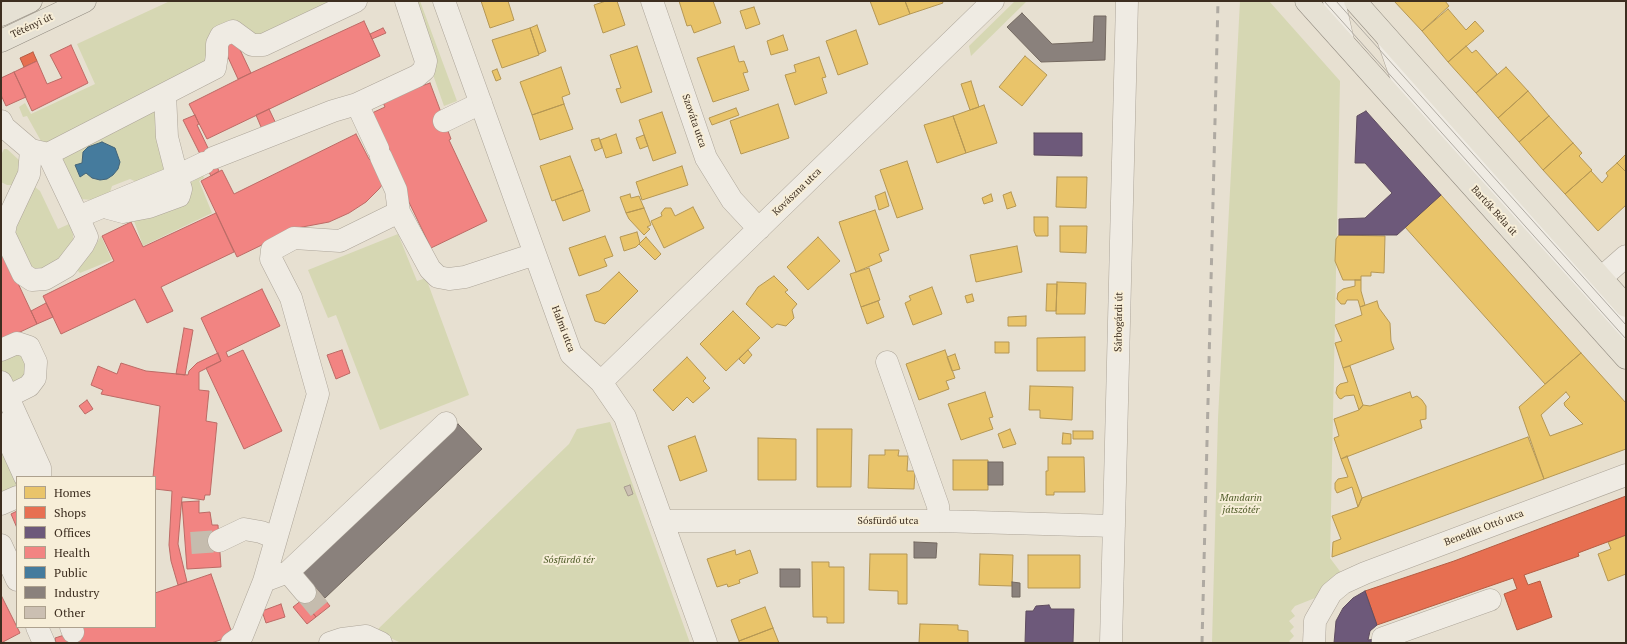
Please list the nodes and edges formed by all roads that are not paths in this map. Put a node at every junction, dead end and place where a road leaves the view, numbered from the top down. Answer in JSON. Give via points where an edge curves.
{"nodes":[{"id":1,"x":31,"y":1,"type":"edge"},
{"id":2,"x":85,"y":1,"type":"edge"},
{"id":3,"x":356,"y":1,"type":"edge"},
{"id":4,"x":406,"y":1,"type":"edge"},
{"id":5,"x":444,"y":1,"type":"edge"},
{"id":6,"x":652,"y":1,"type":"edge"},
{"id":7,"x":993,"y":1,"type":"edge"},
{"id":8,"x":1127,"y":1,"type":"edge"},
{"id":9,"x":1306,"y":1,"type":"edge"},
{"id":10,"x":1334,"y":1,"type":"edge"},
{"id":11,"x":1355,"y":1,"type":"edge"},
{"id":12,"x":4,"y":10,"type":"edge"},
{"id":13,"x":9,"y":37,"type":"edge"},
{"id":14,"x":1388,"y":39,"type":"junction"},
{"id":15,"x":1343,"y":41,"type":"junction"},
{"id":16,"x":1363,"y":64,"type":"junction"},
{"id":17,"x":1403,"y":82,"type":"junction"},
{"id":18,"x":165,"y":94,"type":"junction"},
{"id":19,"x":481,"y":103,"type":"junction"},
{"id":20,"x":357,"y":104,"type":"junction"},
{"id":21,"x":444,"y":120,"type":"dead end"},
{"id":22,"x":1,"y":121,"type":"edge"},
{"id":23,"x":40,"y":152,"type":"junction"},
{"id":24,"x":178,"y":176,"type":"junction"},
{"id":25,"x":399,"y":212,"type":"junction"},
{"id":26,"x":78,"y":217,"type":"junction"},
{"id":27,"x":759,"y":229,"type":"junction"},
{"id":28,"x":536,"y":254,"type":"junction"},
{"id":29,"x":1626,"y":256,"type":"edge"},
{"id":30,"x":1601,"y":278,"type":"junction"},
{"id":31,"x":1626,"y":306,"type":"edge"},
{"id":32,"x":1626,"y":332,"type":"edge"},
{"id":33,"x":1,"y":350,"type":"edge"},
{"id":34,"x":1626,"y":358,"type":"edge"},
{"id":35,"x":887,"y":362,"type":"dead end"},
{"id":36,"x":601,"y":382,"type":"junction"},
{"id":37,"x":4,"y":389,"type":"edge"},
{"id":38,"x":446,"y":423,"type":"dead end"},
{"id":39,"x":1,"y":424,"type":"edge"},
{"id":40,"x":1626,"y":475,"type":"edge"},
{"id":41,"x":25,"y":476,"type":"edge"},
{"id":42,"x":40,"y":476,"type":"edge"},
{"id":43,"x":16,"y":497,"type":"edge"},
{"id":44,"x":1,"y":504,"type":"edge"},
{"id":45,"x":662,"y":521,"type":"junction"},
{"id":46,"x":939,"y":521,"type":"junction"},
{"id":47,"x":1114,"y":526,"type":"junction"},
{"id":48,"x":276,"y":538,"type":"junction"},
{"id":49,"x":219,"y":541,"type":"tunnel mouth"},
{"id":50,"x":1,"y":545,"type":"edge"},
{"id":51,"x":288,"y":572,"type":"junction"},
{"id":52,"x":16,"y":578,"type":"edge"},
{"id":53,"x":264,"y":581,"type":"junction"},
{"id":54,"x":305,"y":592,"type":"tunnel mouth"},
{"id":55,"x":1490,"y":600,"type":"dead end"},
{"id":56,"x":232,"y":643,"type":"edge"},
{"id":57,"x":330,"y":643,"type":"edge"},
{"id":58,"x":381,"y":643,"type":"edge"},
{"id":59,"x":706,"y":643,"type":"edge"},
{"id":60,"x":1111,"y":643,"type":"edge"},
{"id":61,"x":1314,"y":643,"type":"edge"},
{"id":62,"x":1383,"y":643,"type":"edge"}],
"edges":[{"from":1,"to":12,"type":"main road"},
{"from":2,"to":13,"type":"main road","name":"Tétényi út"},
{"from":3,"to":18,"type":"street","via":[[263,45],[252,45],[232,31],[221,36],[217,44],[215,68]]},
{"from":4,"to":20,"type":"street","via":[[426,62],[424,70],[417,76]]},
{"from":5,"to":19,"type":"street","name":"Halmi utca"},
{"from":6,"to":27,"type":"street","name":"Szováta utca","via":[[706,158],[732,200]]},
{"from":7,"to":27,"type":"street","name":"Kovászna utca"},
{"from":8,"to":47,"type":"street","name":"Sárbogárdi út"},
{"from":9,"to":15,"type":"main road","name":"Bartók Béla út"},
{"from":10,"to":15,"type":"street"},
{"from":11,"to":14,"type":"main road","name":"Bartók Béla út"},
{"from":12,"to":13,"type":"street"},
{"from":14,"to":17,"type":"street","name":"Bartók Béla út"},
{"from":14,"to":30,"type":"main road","name":"Bartók Béla út"},
{"from":15,"to":16,"type":"main road","name":"Bartók Béla út"},
{"from":16,"to":17,"type":"street","name":"Bartók Béla út"},
{"from":16,"to":34,"type":"main road","name":"Bartók Béla út"},
{"from":17,"to":32,"type":"street","name":"Bartók Béla út"},
{"from":18,"to":23,"type":"street"},
{"from":18,"to":24,"type":"street","via":[[167,137]]},
{"from":19,"to":21,"type":"street"},
{"from":19,"to":28,"type":"street","name":"Halmi utca"},
{"from":20,"to":24,"type":"street","via":[[333,111]]},
{"from":20,"to":25,"type":"street","via":[[396,190]]},
{"from":22,"to":23,"type":"street","via":[[4,127]]},
{"from":23,"to":26,"type":"street"},
{"from":23,"to":26,"type":"street","via":[[6,223],[4,234],[23,274],[32,280],[45,279],[66,267],[87,237]]},
{"from":24,"to":26,"type":"street","via":[[181,189],[178,196],[149,208],[123,212],[103,207]]},
{"from":25,"to":28,"type":"street","via":[[430,269],[438,277],[465,277]]},
{"from":25,"to":48,"type":"street","via":[[340,241],[294,238],[272,250],[271,260],[291,298],[318,394]]},
{"from":27,"to":36,"type":"street","name":"Kovászna utca"},
{"from":28,"to":36,"type":"street","name":"Halmi utca","via":[[571,354]]},
{"from":29,"to":30,"type":"street"},
{"from":30,"to":31,"type":"main road","name":"Bartók Béla út"},
{"from":33,"to":37,"type":"street","via":[[17,343],[29,347],[36,362],[35,378],[29,386]]},
{"from":35,"to":46,"type":"street","via":[[938,506]]},
{"from":36,"to":45,"type":"street","name":"Halmi utca","via":[[625,417]]},
{"from":37,"to":42,"type":"street","via":[[40,468]]},
{"from":38,"to":51,"type":"street"},
{"from":39,"to":41,"type":"street"},
{"from":40,"to":61,"type":"street","name":"Benedikt Ottó utca","via":[[1343,583],[1331,593],[1315,621]]},
{"from":43,"to":44,"type":"street"},
{"from":45,"to":46,"type":"street","name":"Sósfürdő utca"},
{"from":45,"to":59,"type":"street","name":"Halmi utca"},
{"from":46,"to":47,"type":"street","name":"Sósfürdő utca"},
{"from":47,"to":60,"type":"street","name":"Sárbogárdi út"},
{"from":48,"to":49,"type":"street","via":[[244,529]]},
{"from":48,"to":53,"type":"street"},
{"from":50,"to":52,"type":"street"},
{"from":51,"to":53,"type":"street"},
{"from":51,"to":54,"type":"street"},
{"from":53,"to":56,"type":"street","via":[[242,636]]},
{"from":55,"to":62,"type":"street","via":[[1383,638]]},
{"from":57,"to":58,"type":"street","via":[[366,636]]}]}
